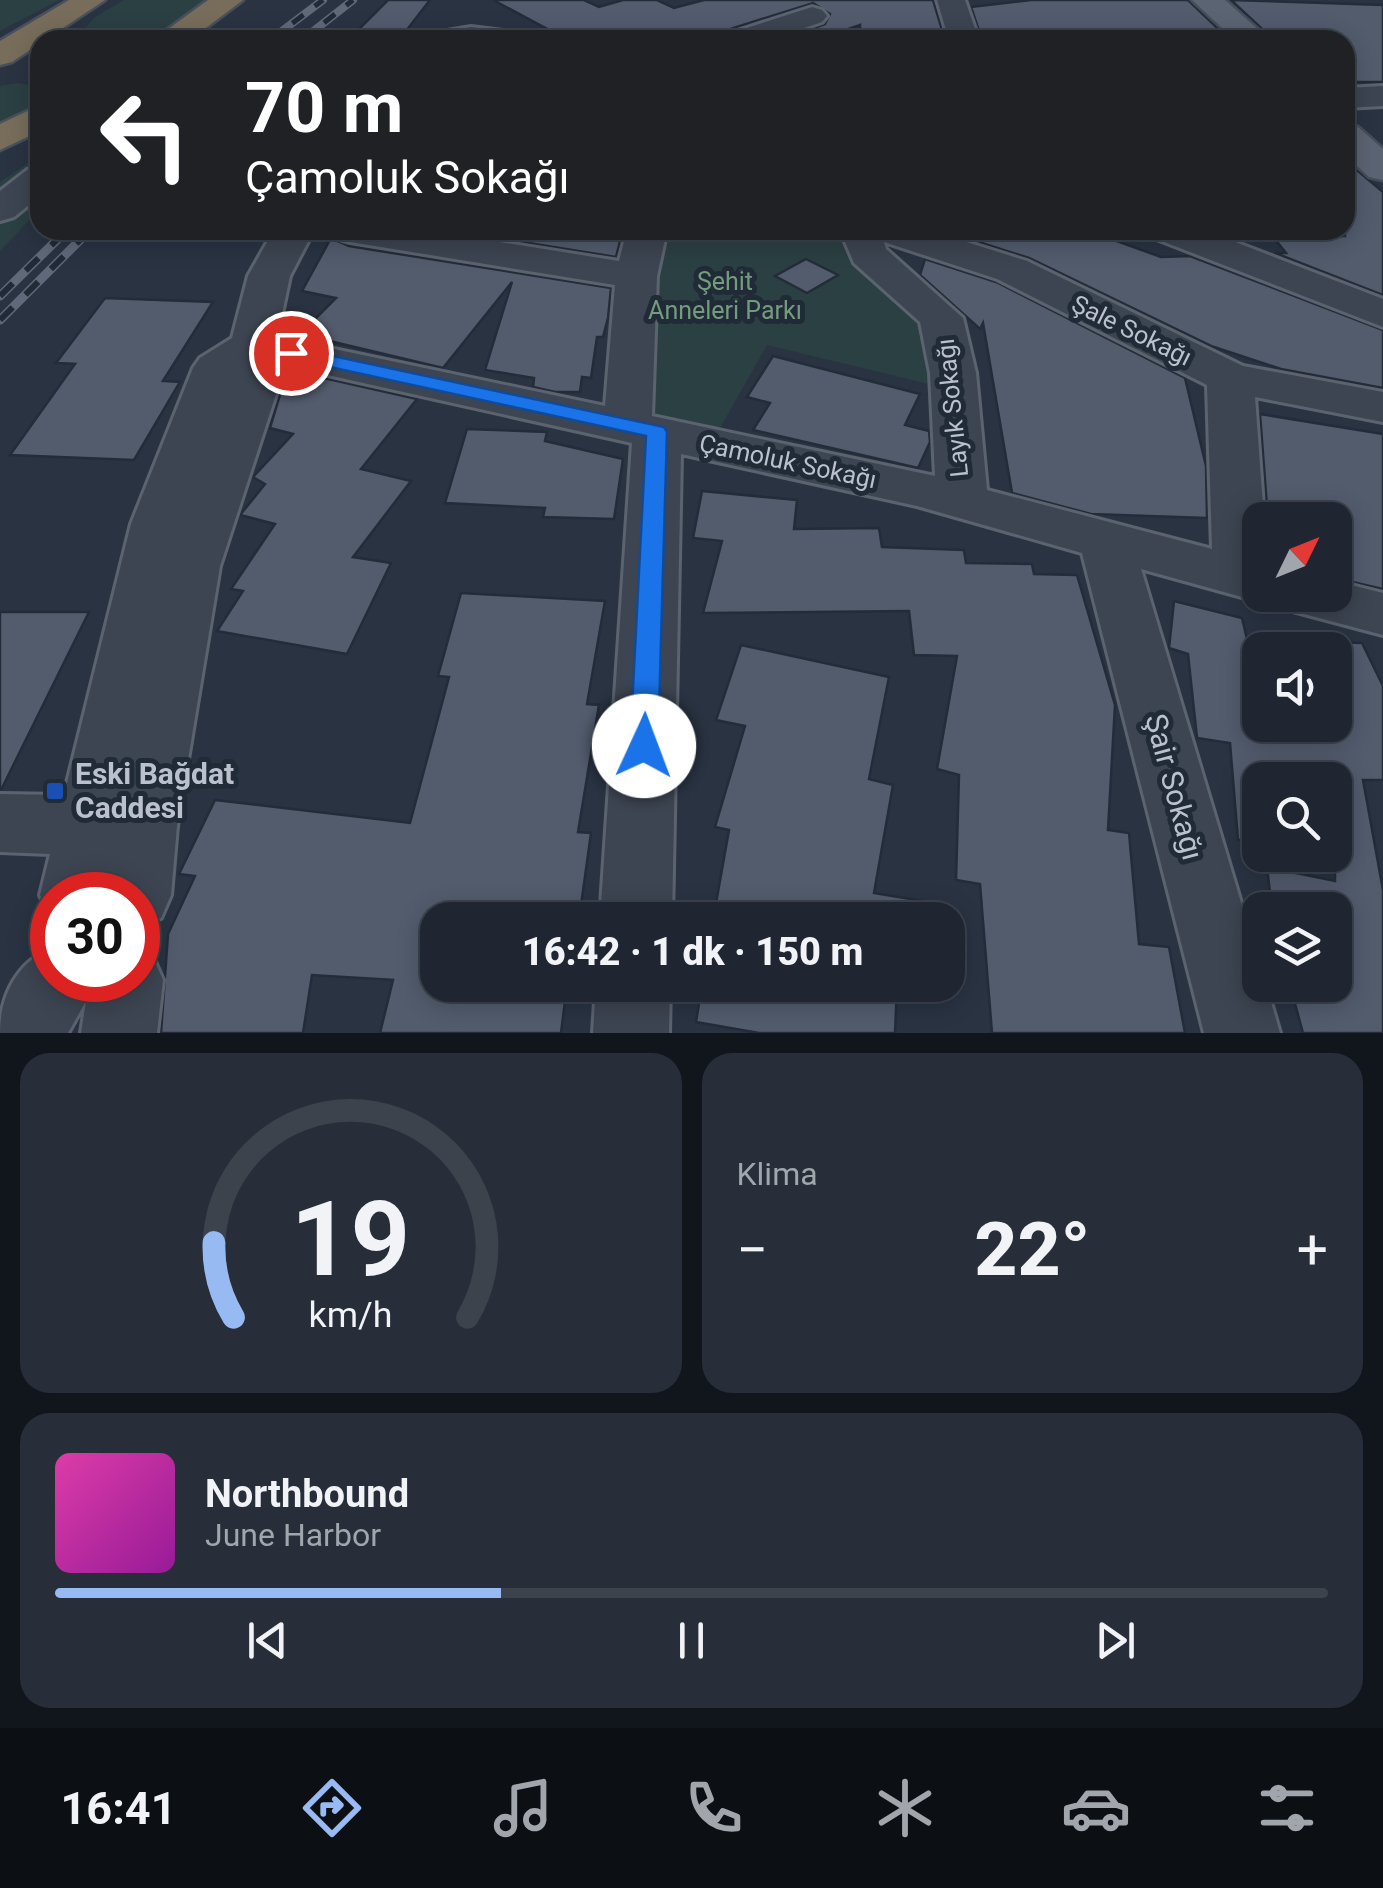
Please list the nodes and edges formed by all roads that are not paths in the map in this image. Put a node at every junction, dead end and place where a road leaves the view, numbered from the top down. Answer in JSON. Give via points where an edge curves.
{"nodes":[{"id":1,"x":90,"y":0,"type":"edge"},
{"id":2,"x":116,"y":0,"type":"edge"},
{"id":3,"x":228,"y":0,"type":"edge"},
{"id":4,"x":247,"y":0,"type":"edge"},
{"id":5,"x":951,"y":0,"type":"edge"},
{"id":6,"x":1184,"y":0,"type":"edge"},
{"id":7,"x":1207,"y":0,"type":"edge"},
{"id":8,"x":812,"y":16,"type":"dead end"},
{"id":9,"x":55,"y":30,"type":"edge"},
{"id":10,"x":73,"y":30,"type":"edge"},
{"id":11,"x":184,"y":30,"type":"edge"},
{"id":12,"x":205,"y":30,"type":"edge"},
{"id":13,"x":769,"y":30,"type":"edge"},
{"id":14,"x":961,"y":30,"type":"edge"},
{"id":15,"x":1216,"y":30,"type":"edge"},
{"id":16,"x":1242,"y":30,"type":"edge"},
{"id":17,"x":30,"y":51,"type":"edge"},
{"id":18,"x":6,"y":71,"type":"edge"},
{"id":19,"x":1383,"y":96,"type":"edge"},
{"id":20,"x":1355,"y":97,"type":"edge"},
{"id":21,"x":30,"y":122,"type":"edge"},
{"id":22,"x":1355,"y":126,"type":"edge"},
{"id":23,"x":30,"y":136,"type":"edge"},
{"id":24,"x":0,"y":139,"type":"edge"},
{"id":25,"x":1355,"y":144,"type":"edge"},
{"id":26,"x":1383,"y":150,"type":"edge"},
{"id":27,"x":0,"y":152,"type":"edge"},
{"id":28,"x":1383,"y":169,"type":"edge"},
{"id":29,"x":30,"y":186,"type":"edge"},
{"id":30,"x":0,"y":208,"type":"edge"},
{"id":31,"x":289,"y":240,"type":"edge"},
{"id":32,"x":412,"y":240,"type":"edge"},
{"id":33,"x":645,"y":240,"type":"edge"},
{"id":34,"x":863,"y":240,"type":"edge"},
{"id":35,"x":921,"y":240,"type":"edge"},
{"id":36,"x":1194,"y":240,"type":"edge"},
{"id":37,"x":636,"y":276,"type":"junction"},
{"id":38,"x":1383,"y":314,"type":"edge"},
{"id":39,"x":253,"y":345,"type":"junction"},
{"id":40,"x":1230,"y":378,"type":"junction"},
{"id":41,"x":1383,"y":406,"type":"edge"},
{"id":42,"x":642,"y":429,"type":"junction"},
{"id":43,"x":962,"y":501,"type":"junction"},
{"id":44,"x":1243,"y":502,"type":"edge"},
{"id":45,"x":1106,"y":541,"type":"junction"},
{"id":46,"x":1242,"y":577,"type":"edge"},
{"id":47,"x":1352,"y":606,"type":"edge"},
{"id":48,"x":1383,"y":614,"type":"edge"},
{"id":49,"x":0,"y":823,"type":"edge"},
{"id":50,"x":117,"y":826,"type":"junction"},
{"id":51,"x":90,"y":872,"type":"edge"},
{"id":52,"x":130,"y":872,"type":"edge"},
{"id":53,"x":636,"y":902,"type":"edge"},
{"id":54,"x":63,"y":1002,"type":"edge"},
{"id":55,"x":632,"y":1002,"type":"edge"},
{"id":56,"x":119,"y":1033,"type":"edge"},
{"id":57,"x":631,"y":1033,"type":"edge"},
{"id":58,"x":1242,"y":1033,"type":"edge"}],
"edges":[{"from":1,"to":9,"type":"highway"},
{"from":2,"to":10,"type":"highway"},
{"from":3,"to":11,"type":"highway"},
{"from":4,"to":12,"type":"highway"},
{"from":5,"to":14,"type":"street"},
{"from":6,"to":15,"type":"main road"},
{"from":7,"to":16,"type":"main road"},
{"from":8,"to":13,"type":"street"},
{"from":17,"to":18,"type":"highway"},
{"from":19,"to":20,"type":"street"},
{"from":21,"to":24,"type":"highway"},
{"from":22,"to":26,"type":"main road"},
{"from":23,"to":27,"type":"highway"},
{"from":25,"to":28,"type":"main road"},
{"from":29,"to":30,"type":"street"},
{"from":31,"to":39,"type":"street","via":[[269,276]]},
{"from":32,"to":37,"type":"street"},
{"from":33,"to":37,"type":"street"},
{"from":34,"to":43,"type":"street","name":"Layık Sokağı","via":[[868,254],[941,318],[953,374]]},
{"from":35,"to":40,"type":"street","name":"Şale Sokağı","via":[[1012,270]]},
{"from":36,"to":38,"type":"street"},
{"from":37,"to":42,"type":"street"},
{"from":39,"to":42,"type":"street","name":"Çamoluk Sokağı"},
{"from":39,"to":50,"type":"street","via":[[257,382],[193,566]]},
{"from":40,"to":41,"type":"street","name":"Şale Sokağı"},
{"from":40,"to":44,"type":"street"},
{"from":42,"to":43,"type":"street","name":"Çamoluk Sokağı"},
{"from":42,"to":53,"type":"street"},
{"from":43,"to":45,"type":"street","name":"Çamoluk Sokağı"},
{"from":45,"to":46,"type":"street","name":"Çamoluk Sokağı"},
{"from":45,"to":58,"type":"street","name":"Şair Sokağı"},
{"from":47,"to":48,"type":"street"},
{"from":49,"to":50,"type":"street"},
{"from":50,"to":51,"type":"street"},
{"from":50,"to":52,"type":"street"},
{"from":54,"to":56,"type":"street"},
{"from":55,"to":57,"type":"street"}]}
